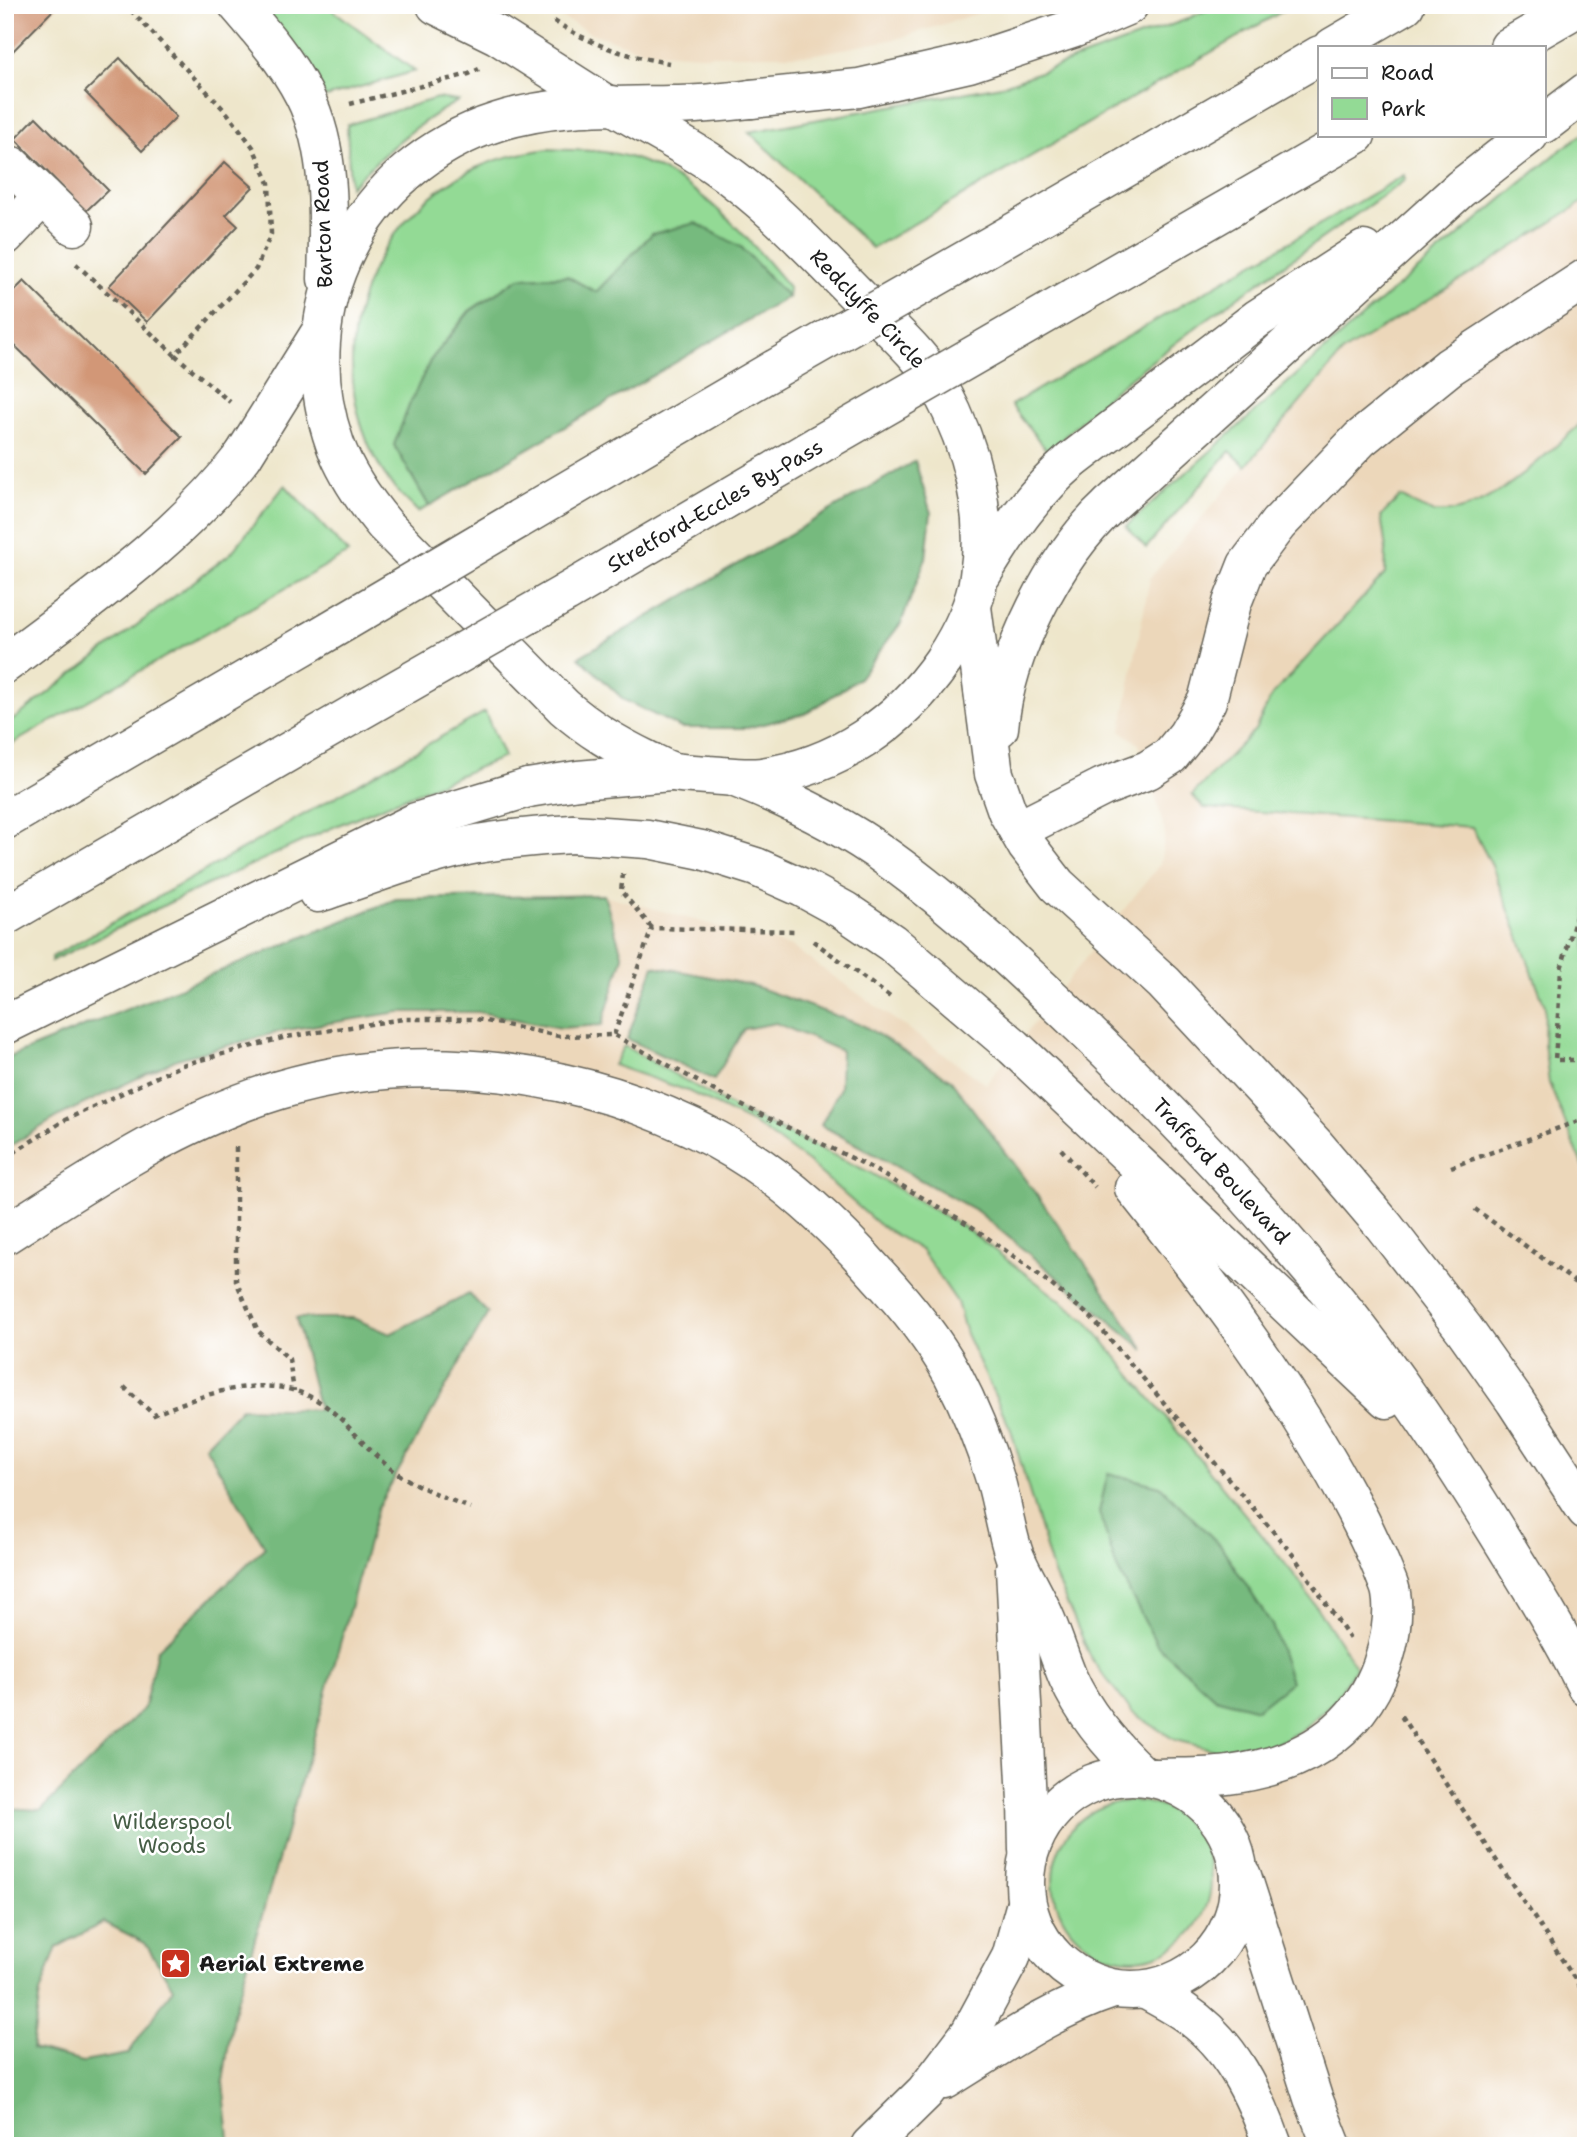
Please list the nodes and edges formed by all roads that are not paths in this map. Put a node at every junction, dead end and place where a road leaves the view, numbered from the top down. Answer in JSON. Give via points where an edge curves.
{"nodes":[{"id":1,"x":238,"y":5,"type":"edge"},
{"id":2,"x":436,"y":5,"type":"edge"},
{"id":3,"x":1129,"y":5,"type":"edge"},
{"id":4,"x":1405,"y":5,"type":"edge"},
{"id":5,"x":1582,"y":5,"type":"edge"},
{"id":6,"x":1335,"y":46,"type":"edge"},
{"id":7,"x":1510,"y":46,"type":"edge"},
{"id":8,"x":1318,"y":56,"type":"edge"},
{"id":9,"x":1586,"y":92,"type":"edge"},
{"id":10,"x":610,"y":105,"type":"junction"},
{"id":11,"x":1546,"y":122,"type":"edge"},
{"id":12,"x":1354,"y":136,"type":"edge"},
{"id":13,"x":1528,"y":136,"type":"edge"},
{"id":14,"x":12,"y":166,"type":"dead end"},
{"id":15,"x":1460,"y":189,"type":"junction"},
{"id":16,"x":43,"y":196,"type":"junction"},
{"id":17,"x":5,"y":236,"type":"edge"},
{"id":18,"x":74,"y":244,"type":"road end"},
{"id":19,"x":1586,"y":278,"type":"edge"},
{"id":20,"x":323,"y":316,"type":"junction"},
{"id":21,"x":976,"y":592,"type":"junction"},
{"id":22,"x":5,"y":664,"type":"edge"},
{"id":23,"x":672,"y":772,"type":"junction"},
{"id":24,"x":994,"y":774,"type":"junction"},
{"id":25,"x":733,"y":777,"type":"junction"},
{"id":26,"x":5,"y":820,"type":"edge"},
{"id":27,"x":1018,"y":830,"type":"junction"},
{"id":28,"x":5,"y":916,"type":"edge"},
{"id":29,"x":178,"y":941,"type":"junction"},
{"id":30,"x":5,"y":1025,"type":"edge"},
{"id":31,"x":1014,"y":1047,"type":"junction"},
{"id":32,"x":5,"y":1236,"type":"edge"},
{"id":33,"x":1452,"y":1461,"type":"junction"},
{"id":34,"x":1586,"y":1510,"type":"edge"},
{"id":35,"x":1014,"y":1555,"type":"junction"},
{"id":36,"x":1586,"y":1686,"type":"edge"},
{"id":37,"x":1148,"y":1777,"type":"junction"},
{"id":38,"x":1028,"y":1858,"type":"junction"},
{"id":39,"x":1241,"y":1871,"type":"junction"},
{"id":40,"x":1026,"y":1903,"type":"junction"},
{"id":41,"x":1129,"y":1990,"type":"junction"},
{"id":42,"x":925,"y":2092,"type":"junction"},
{"id":43,"x":870,"y":2146,"type":"edge"},
{"id":44,"x":1273,"y":2146,"type":"edge"},
{"id":45,"x":1332,"y":2146,"type":"edge"}],
"edges":[{"from":1,"to":20,"type":"main road","name":"Barton Road","via":[[290,71],[312,116],[327,198]]},
{"from":2,"to":10,"type":"main road","via":[[497,35]]},
{"from":3,"to":10,"type":"main road","via":[[969,63],[859,88],[675,105]]},
{"from":4,"to":6,"type":"main road"},
{"from":5,"to":7,"type":"main road"},
{"from":8,"to":26,"type":"main road","bridge":true},
{"from":9,"to":11,"type":"main road"},
{"from":10,"to":20,"type":"main road","name":"Redclyffe Circle","via":[[539,111],[496,122],[433,152],[398,177],[371,208],[344,251]]},
{"from":10,"to":21,"type":"main road","name":"Redclyffe Circle","via":[[714,164],[753,195],[909,347],[940,388],[960,431],[981,508]]},
{"from":12,"to":28,"type":"main road","name":"Stretford-Eccles By-Pass","bridge":true},
{"from":13,"to":15,"type":"main road"},
{"from":14,"to":16,"type":"main road"},
{"from":15,"to":21,"type":"main road","via":[[1257,319],[1071,461],[1033,498],[1005,536]]},
{"from":15,"to":24,"type":"main road","via":[[1097,517],[1064,557],[1034,613],[1008,681]]},
{"from":16,"to":17,"type":"main road"},
{"from":16,"to":18,"type":"main road"},
{"from":19,"to":27,"type":"main road","via":[[1448,367],[1360,439],[1278,524],[1247,565],[1232,603],[1207,701],[1170,756]]},
{"from":20,"to":22,"type":"main road","via":[[243,456],[217,489],[162,542]]},
{"from":20,"to":23,"type":"main road","name":"Redclyffe Circle","via":[[320,369],[327,414],[335,445],[367,503],[564,707],[616,745]]},
{"from":21,"to":24,"type":"main road"},
{"from":21,"to":25,"type":"main road","name":"Redclyffe Circle","via":[[957,641],[926,686],[891,721],[855,746],[808,767],[760,777]]},
{"from":23,"to":25,"type":"main road","name":"Redclyffe Circle"},
{"from":23,"to":29,"type":"main road","via":[[528,788],[416,822]]},
{"from":24,"to":27,"type":"main road"},
{"from":25,"to":33,"type":"main road","name":"Trafford Boulevard","via":[[815,813],[883,854],[1047,993],[1132,1074],[1312,1271]]},
{"from":27,"to":34,"type":"main road","via":[[1058,885],[1164,983],[1317,1146],[1384,1226],[1501,1380]]},
{"from":29,"to":30,"type":"main road"},
{"from":29,"to":31,"type":"main road","via":[[455,849],[521,837],[573,834],[648,839],[756,867],[845,911],[892,943]]},
{"from":31,"to":33,"type":"main road"},
{"from":31,"to":37,"type":"main road","via":[[1178,1244],[1275,1377],[1371,1539],[1391,1593],[1390,1643],[1365,1703],[1345,1727],[1317,1747],[1274,1765],[1227,1775]]},
{"from":32,"to":35,"type":"main road","via":[[202,1117],[281,1089],[409,1067],[508,1073],[588,1089],[660,1114],[718,1141],[791,1190],[849,1242],[908,1309],[951,1372],[996,1481]]},
{"from":33,"to":36,"type":"main road","name":"Trafford Boulevard"},
{"from":35,"to":37,"type":"main road","via":[[1046,1618],[1069,1681],[1096,1726]]},
{"from":35,"to":38,"type":"main road"},
{"from":37,"to":38,"type":"main road","via":[[1103,1779],[1072,1793],[1043,1822]]},
{"from":37,"to":39,"type":"main road","via":[[1184,1788],[1202,1801],[1222,1823]]},
{"from":38,"to":40,"type":"main road"},
{"from":39,"to":41,"type":"main road","via":[[1231,1925],[1214,1952],[1191,1973],[1163,1986]]},
{"from":39,"to":45,"type":"main road","via":[[1312,2098]]},
{"from":40,"to":41,"type":"main road","via":[[1045,1947],[1065,1967],[1085,1980]]},
{"from":40,"to":42,"type":"main road","via":[[1011,1957],[989,2000]]},
{"from":41,"to":42,"type":"main road","via":[[1087,1997]]},
{"from":41,"to":44,"type":"main road","via":[[1185,2012],[1213,2036],[1236,2064],[1262,2113]]},
{"from":42,"to":43,"type":"main road"}]}
